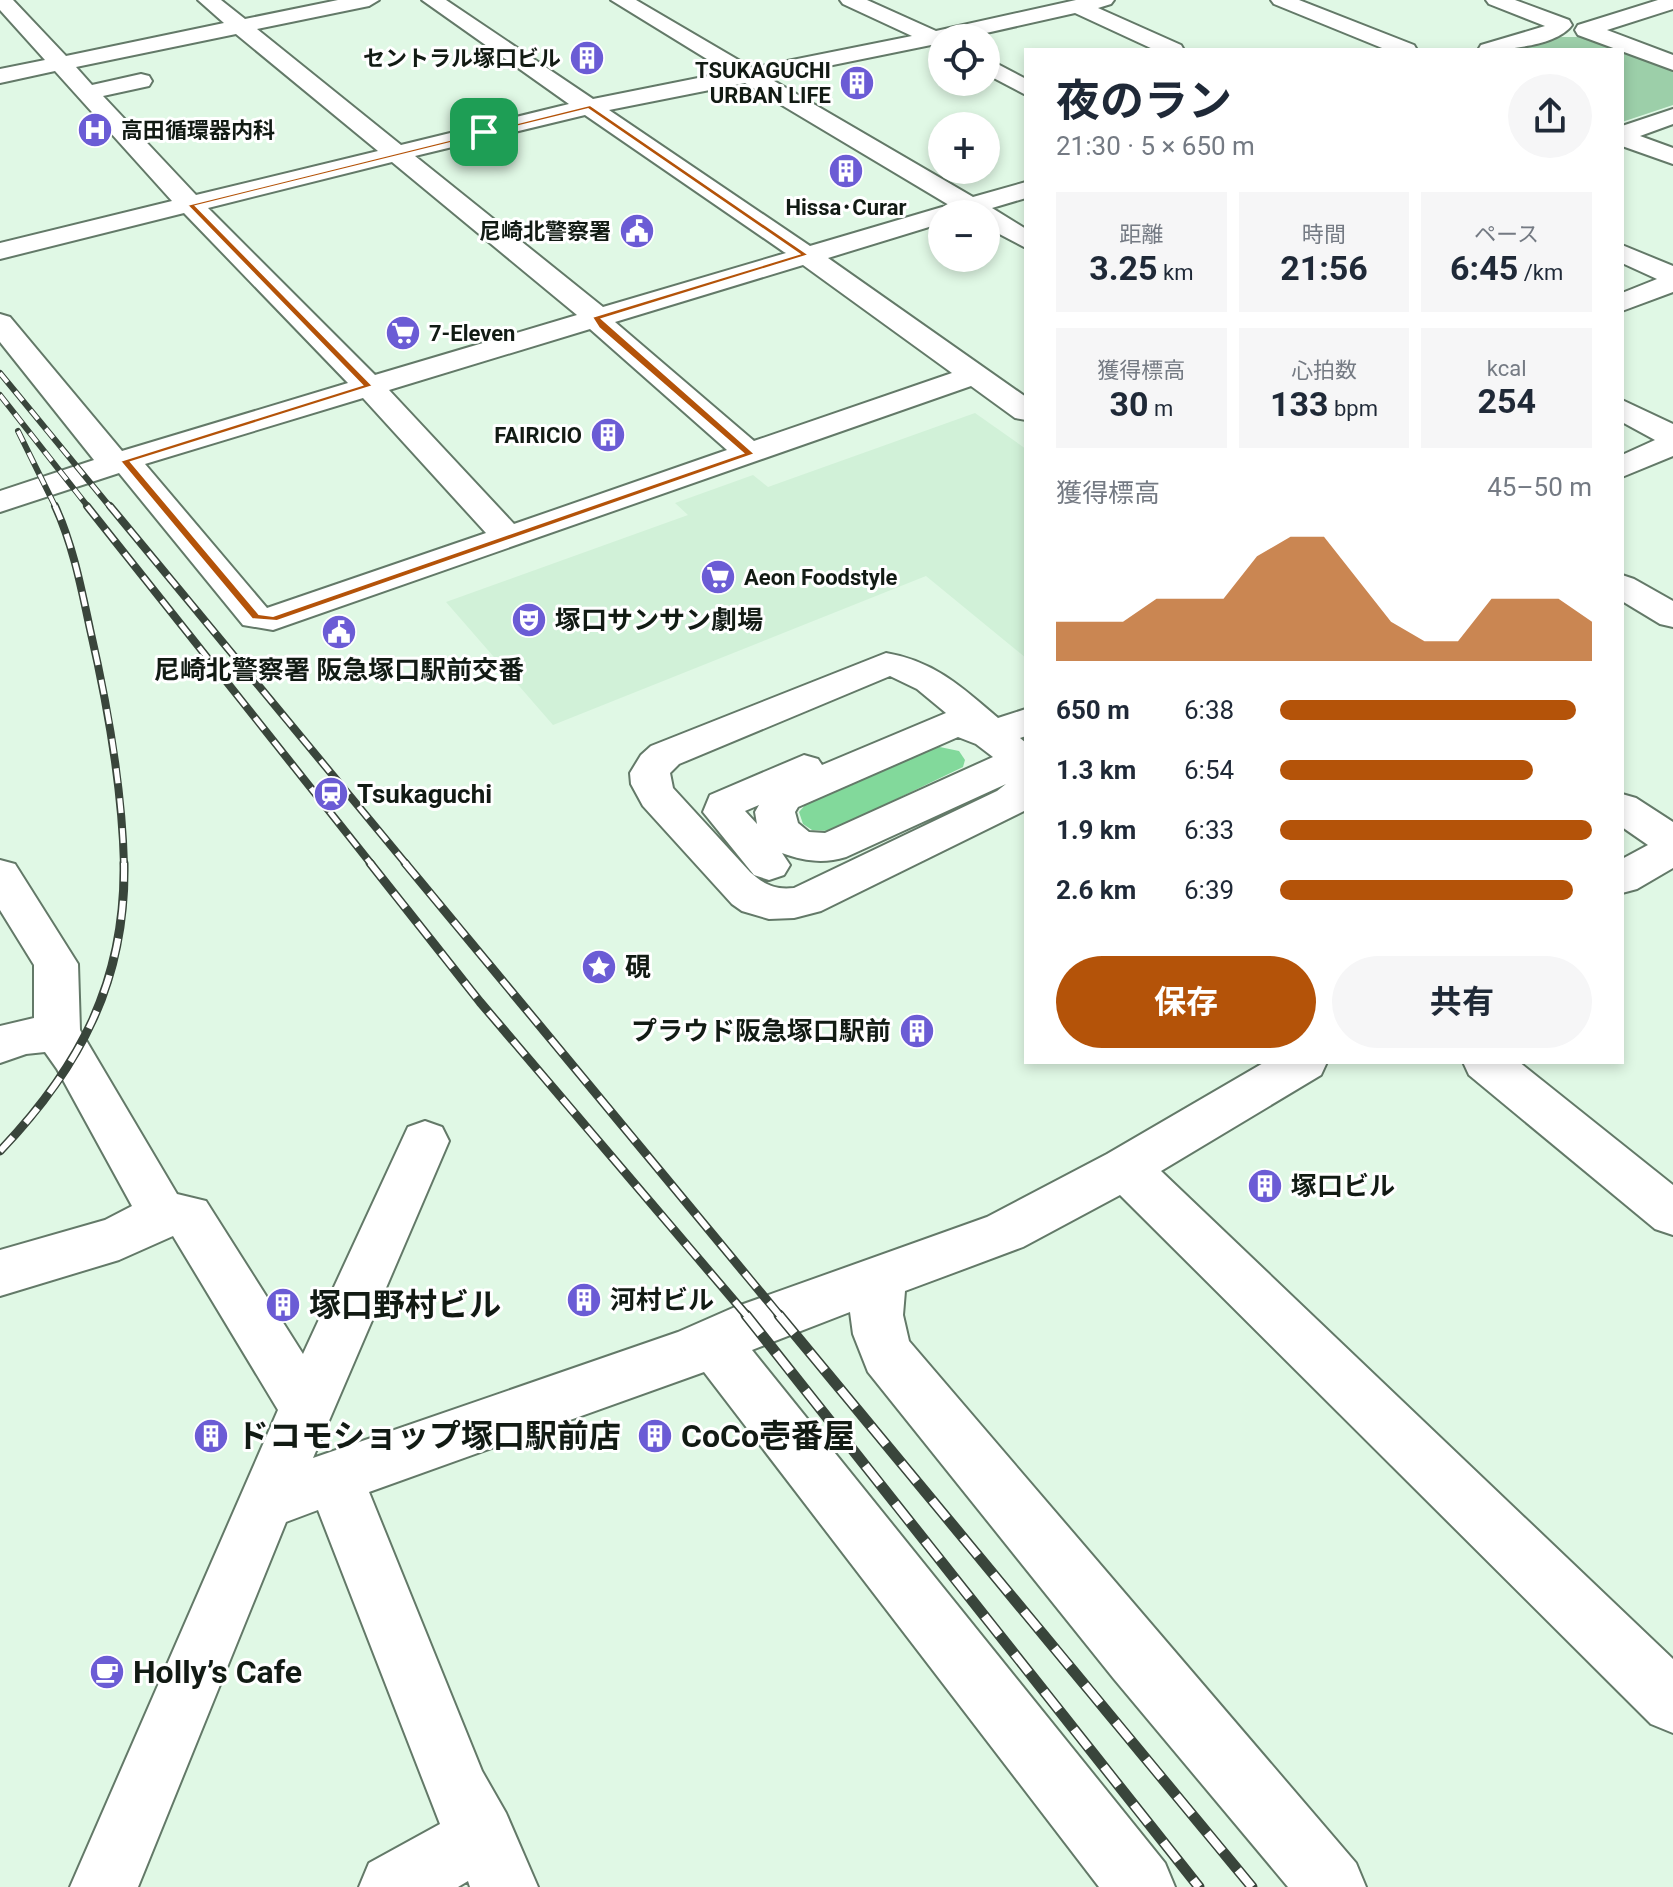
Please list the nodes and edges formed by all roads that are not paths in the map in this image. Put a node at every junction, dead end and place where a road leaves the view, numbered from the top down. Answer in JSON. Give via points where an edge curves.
{"nodes":[{"id":1,"x":2,"y":0,"type":"edge"},
{"id":2,"x":208,"y":0,"type":"edge"},
{"id":3,"x":369,"y":0,"type":"edge"},
{"id":4,"x":432,"y":0,"type":"edge"},
{"id":5,"x":621,"y":0,"type":"edge"},
{"id":6,"x":850,"y":0,"type":"edge"},
{"id":7,"x":1104,"y":0,"type":"edge"},
{"id":8,"x":1281,"y":0,"type":"edge"},
{"id":9,"x":1496,"y":0,"type":"edge"},
{"id":10,"x":1673,"y":2,"type":"edge"},
{"id":11,"x":1077,"y":6,"type":"junction"},
{"id":12,"x":1401,"y":20,"type":"dead end"},
{"id":13,"x":989,"y":24,"type":"edge"},
{"id":14,"x":241,"y":27,"type":"junction"},
{"id":15,"x":1360,"y":32,"type":"junction"},
{"id":16,"x":928,"y":35,"type":"edge"},
{"id":17,"x":928,"y":36,"type":"edge"},
{"id":18,"x":1169,"y":48,"type":"edge"},
{"id":19,"x":1401,"y":48,"type":"edge"},
{"id":20,"x":1495,"y":48,"type":"edge"},
{"id":21,"x":1673,"y":63,"type":"edge"},
{"id":22,"x":60,"y":64,"type":"junction"},
{"id":23,"x":1000,"y":73,"type":"edge"},
{"id":24,"x":0,"y":76,"type":"edge"},
{"id":25,"x":749,"y":76,"type":"junction"},
{"id":26,"x":141,"y":81,"type":"dead end"},
{"id":27,"x":1024,"y":87,"type":"edge"},
{"id":28,"x":86,"y":93,"type":"junction"},
{"id":29,"x":590,"y":107,"type":"junction"},
{"id":30,"x":1673,"y":116,"type":"edge"},
{"id":31,"x":1624,"y":134,"type":"edge"},
{"id":32,"x":1624,"y":136,"type":"edge"},
{"id":33,"x":391,"y":152,"type":"junction"},
{"id":34,"x":1673,"y":157,"type":"edge"},
{"id":35,"x":1024,"y":191,"type":"edge"},
{"id":36,"x":945,"y":200,"type":"edge"},
{"id":37,"x":1000,"y":200,"type":"edge"},
{"id":38,"x":187,"y":201,"type":"junction"},
{"id":39,"x":928,"y":223,"type":"edge"},
{"id":40,"x":1000,"y":228,"type":"edge"},
{"id":41,"x":1024,"y":239,"type":"edge"},
{"id":42,"x":0,"y":251,"type":"edge"},
{"id":43,"x":1624,"y":254,"type":"edge"},
{"id":44,"x":805,"y":255,"type":"junction"},
{"id":45,"x":1673,"y":279,"type":"edge"},
{"id":46,"x":1624,"y":302,"type":"edge"},
{"id":47,"x":597,"y":317,"type":"junction"},
{"id":48,"x":0,"y":323,"type":"edge"},
{"id":49,"x":977,"y":374,"type":"junction"},
{"id":50,"x":368,"y":386,"type":"junction"},
{"id":51,"x":1024,"y":409,"type":"edge"},
{"id":52,"x":1624,"y":410,"type":"edge"},
{"id":53,"x":1673,"y":437,"type":"edge"},
{"id":54,"x":1673,"y":444,"type":"edge"},
{"id":55,"x":750,"y":454,"type":"junction"},
{"id":56,"x":125,"y":461,"type":"junction"},
{"id":57,"x":1624,"y":466,"type":"edge"},
{"id":58,"x":5,"y":500,"type":"edge"},
{"id":59,"x":508,"y":537,"type":"junction"},
{"id":60,"x":1624,"y":587,"type":"edge"},
{"id":61,"x":1673,"y":616,"type":"edge"},
{"id":62,"x":908,"y":721,"type":"dead end"},
{"id":63,"x":1019,"y":755,"type":"edge"},
{"id":64,"x":1024,"y":783,"type":"edge"},
{"id":65,"x":1024,"y":790,"type":"edge"},
{"id":66,"x":1624,"y":809,"type":"edge"},
{"id":67,"x":1673,"y":842,"type":"edge"},
{"id":68,"x":1673,"y":849,"type":"edge"},
{"id":69,"x":769,"y":865,"type":"dead end"},
{"id":70,"x":0,"y":875,"type":"edge"},
{"id":71,"x":1624,"y":877,"type":"edge"},
{"id":72,"x":57,"y":1034,"type":"junction"},
{"id":73,"x":0,"y":1045,"type":"edge"},
{"id":74,"x":1301,"y":1064,"type":"edge"},
{"id":75,"x":1488,"y":1064,"type":"edge"},
{"id":76,"x":425,"y":1141,"type":"dead end"},
{"id":77,"x":1125,"y":1168,"type":"junction"},
{"id":78,"x":162,"y":1214,"type":"junction"},
{"id":79,"x":1673,"y":1214,"type":"edge"},
{"id":80,"x":0,"y":1273,"type":"edge"},
{"id":81,"x":886,"y":1275,"type":"junction"},
{"id":82,"x":714,"y":1343,"type":"junction"},
{"id":83,"x":308,"y":1410,"type":"junction"},
{"id":84,"x":335,"y":1479,"type":"junction"},
{"id":85,"x":265,"y":1502,"type":"junction"},
{"id":86,"x":1673,"y":1702,"type":"edge"},
{"id":87,"x":493,"y":1862,"type":"edge"},
{"id":88,"x":104,"y":1887,"type":"edge"},
{"id":89,"x":393,"y":1887,"type":"edge"},
{"id":90,"x":1141,"y":1887,"type":"edge"},
{"id":91,"x":1332,"y":1887,"type":"edge"}],
"edges":[{"from":1,"to":22,"type":"street"},
{"from":2,"to":14,"type":"street"},
{"from":3,"to":14,"type":"street"},
{"from":4,"to":29,"type":"street"},
{"from":5,"to":25,"type":"street"},
{"from":6,"to":16,"type":"street"},
{"from":7,"to":11,"type":"street"},
{"from":8,"to":15,"type":"street"},
{"from":9,"to":20,"type":"street","via":[[1561,26]]},
{"from":10,"to":21,"type":"street","via":[[1586,30]]},
{"from":11,"to":13,"type":"street"},
{"from":11,"to":18,"type":"street"},
{"from":12,"to":15,"type":"street"},
{"from":14,"to":22,"type":"street"},
{"from":14,"to":33,"type":"street"},
{"from":15,"to":19,"type":"street"},
{"from":17,"to":25,"type":"street","via":[[799,57]]},
{"from":22,"to":24,"type":"street"},
{"from":22,"to":28,"type":"street"},
{"from":23,"to":27,"type":"street"},
{"from":25,"to":29,"type":"street"},
{"from":25,"to":36,"type":"street"},
{"from":26,"to":28,"type":"street"},
{"from":28,"to":38,"type":"street"},
{"from":29,"to":33,"type":"street"},
{"from":29,"to":44,"type":"street"},
{"from":30,"to":31,"type":"street"},
{"from":32,"to":34,"type":"street"},
{"from":33,"to":38,"type":"street"},
{"from":33,"to":47,"type":"street"},
{"from":35,"to":37,"type":"street"},
{"from":38,"to":42,"type":"street"},
{"from":38,"to":50,"type":"street"},
{"from":39,"to":44,"type":"street"},
{"from":40,"to":41,"type":"street"},
{"from":43,"to":45,"type":"street"},
{"from":44,"to":47,"type":"street"},
{"from":44,"to":49,"type":"street"},
{"from":45,"to":46,"type":"street"},
{"from":47,"to":50,"type":"street"},
{"from":47,"to":55,"type":"street"},
{"from":48,"to":56,"type":"street","via":[[109,457]]},
{"from":49,"to":51,"type":"street"},
{"from":49,"to":55,"type":"street"},
{"from":50,"to":56,"type":"street"},
{"from":50,"to":59,"type":"street"},
{"from":52,"to":53,"type":"street"},
{"from":54,"to":57,"type":"street"},
{"from":55,"to":59,"type":"street"},
{"from":56,"to":58,"type":"street"},
{"from":56,"to":59,"type":"street","via":[[256,617],[273,619]]},
{"from":60,"to":61,"type":"street"},
{"from":62,"to":69,"type":"street","via":[[724,805],[723,812]]},
{"from":63,"to":63,"type":"street","via":[[977,782],[831,847],[798,844],[775,821],[783,798],[940,728],[965,724]]},
{"from":63,"to":64,"type":"street"},
{"from":63,"to":65,"type":"street","via":[[924,676],[886,664],[665,755],[651,769],[649,783],[747,893],[771,903],[797,903],[1011,801]]},
{"from":66,"to":67,"type":"street"},
{"from":68,"to":71,"type":"street"},
{"from":70,"to":72,"type":"street","via":[[56,964]]},
{"from":72,"to":73,"type":"street","via":[[22,1036]]},
{"from":72,"to":78,"type":"street"},
{"from":74,"to":77,"type":"street"},
{"from":75,"to":79,"type":"street"},
{"from":76,"to":83,"type":"street"},
{"from":77,"to":81,"type":"street","via":[[1005,1232]]},
{"from":77,"to":86,"type":"street"},
{"from":78,"to":80,"type":"street","via":[[119,1238]]},
{"from":78,"to":83,"type":"street","via":[[188,1216]]},
{"from":81,"to":82,"type":"street"},
{"from":81,"to":91,"type":"street","via":[[873,1308],[887,1355]]},
{"from":82,"to":84,"type":"street"},
{"from":82,"to":90,"type":"street"},
{"from":83,"to":85,"type":"street"},
{"from":84,"to":85,"type":"street"},
{"from":84,"to":87,"type":"street","via":[[459,1793]]},
{"from":85,"to":88,"type":"street"},
{"from":87,"to":89,"type":"street"}]}
